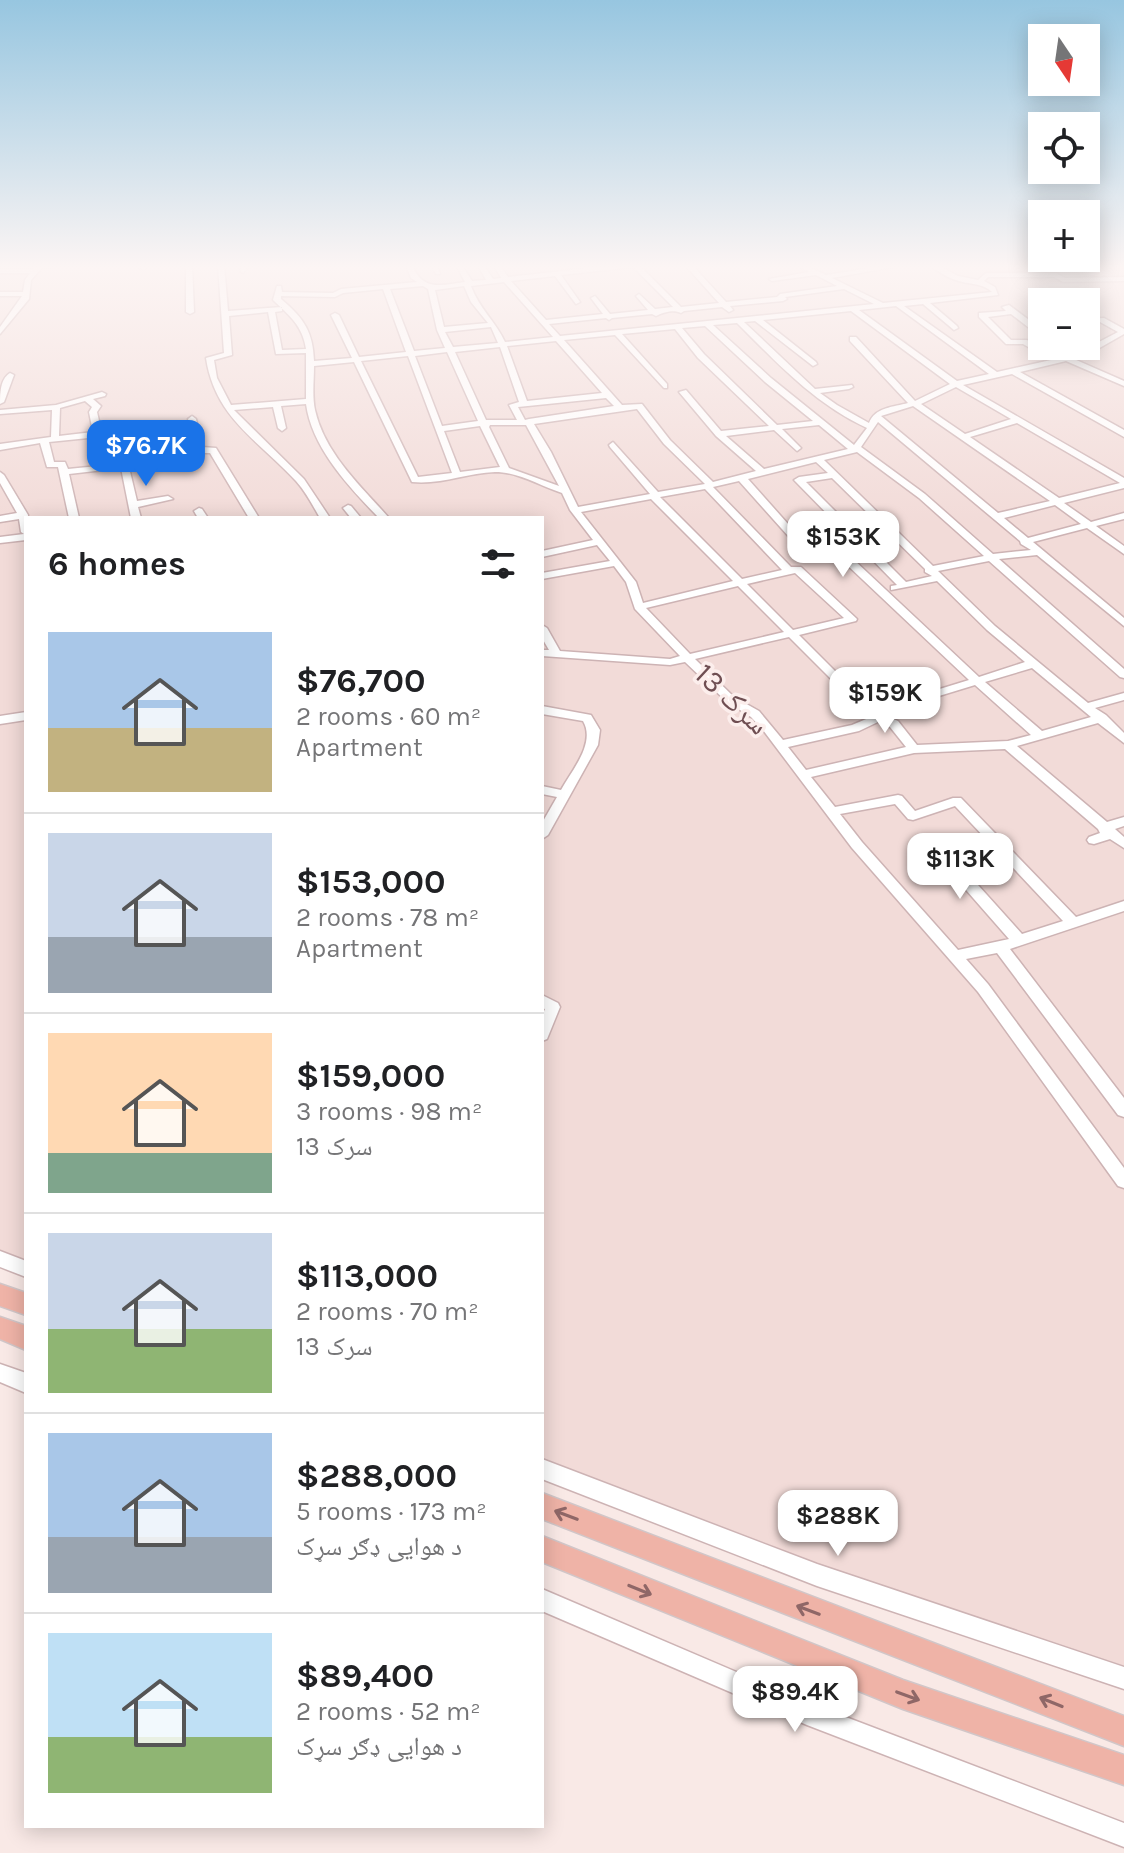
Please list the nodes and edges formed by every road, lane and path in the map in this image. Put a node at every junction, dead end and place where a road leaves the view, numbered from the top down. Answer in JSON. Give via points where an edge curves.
{"nodes":[{"id":1,"x":228,"y":351,"type":"edge"},
{"id":2,"x":312,"y":351,"type":"edge"},
{"id":3,"x":351,"y":351,"type":"edge"},
{"id":4,"x":417,"y":351,"type":"edge"},
{"id":5,"x":450,"y":351,"type":"edge"},
{"id":6,"x":505,"y":351,"type":"edge"},
{"id":7,"x":572,"y":351,"type":"edge"},
{"id":8,"x":633,"y":351,"type":"edge"},
{"id":9,"x":697,"y":351,"type":"edge"},
{"id":10,"x":737,"y":351,"type":"edge"},
{"id":11,"x":773,"y":351,"type":"edge"},
{"id":12,"x":797,"y":351,"type":"edge"},
{"id":13,"x":864,"y":351,"type":"edge"},
{"id":14,"x":911,"y":351,"type":"edge"},
{"id":15,"x":963,"y":351,"type":"edge"},
{"id":16,"x":410,"y":352,"type":"junction"},
{"id":17,"x":355,"y":360,"type":"junction"},
{"id":18,"x":1057,"y":360,"type":"edge"},
{"id":19,"x":1069,"y":360,"type":"edge"},
{"id":20,"x":311,"y":364,"type":"junction"},
{"id":21,"x":813,"y":364,"type":"dead end"},
{"id":22,"x":1013,"y":371,"type":"junction"},
{"id":23,"x":994,"y":374,"type":"junction"},
{"id":24,"x":10,"y":375,"type":"dead end"},
{"id":25,"x":956,"y":384,"type":"junction"},
{"id":26,"x":1124,"y":384,"type":"edge"},
{"id":27,"x":664,"y":386,"type":"dead end"},
{"id":28,"x":849,"y":387,"type":"dead end"},
{"id":29,"x":816,"y":391,"type":"junction"},
{"id":30,"x":683,"y":392,"type":"dead end"},
{"id":31,"x":102,"y":394,"type":"dead end"},
{"id":32,"x":608,"y":395,"type":"junction"},
{"id":33,"x":87,"y":399,"type":"junction"},
{"id":34,"x":309,"y":401,"type":"junction"},
{"id":35,"x":0,"y":402,"type":"edge"},
{"id":36,"x":917,"y":403,"type":"junction"},
{"id":37,"x":276,"y":404,"type":"junction"},
{"id":38,"x":524,"y":404,"type":"junction"},
{"id":39,"x":56,"y":407,"type":"junction"},
{"id":40,"x":228,"y":408,"type":"junction"},
{"id":41,"x":620,"y":408,"type":"junction"},
{"id":42,"x":0,"y":412,"type":"edge"},
{"id":43,"x":876,"y":416,"type":"junction"},
{"id":44,"x":192,"y":419,"type":"dead end"},
{"id":45,"x":1017,"y":420,"type":"junction"},
{"id":46,"x":525,"y":422,"type":"junction"},
{"id":47,"x":822,"y":422,"type":"junction"},
{"id":48,"x":485,"y":424,"type":"junction"},
{"id":49,"x":872,"y":427,"type":"junction"},
{"id":50,"x":282,"y":428,"type":"dead end"},
{"id":51,"x":777,"y":428,"type":"junction"},
{"id":52,"x":438,"y":429,"type":"junction"},
{"id":53,"x":719,"y":434,"type":"junction"},
{"id":54,"x":1124,"y":434,"type":"edge"},
{"id":55,"x":963,"y":437,"type":"junction"},
{"id":56,"x":55,"y":439,"type":"junction"},
{"id":57,"x":44,"y":440,"type":"junction"},
{"id":58,"x":613,"y":445,"type":"dead end"},
{"id":59,"x":0,"y":447,"type":"edge"},
{"id":60,"x":797,"y":448,"type":"dead end"},
{"id":61,"x":856,"y":450,"type":"junction"},
{"id":62,"x":818,"y":459,"type":"junction"},
{"id":63,"x":1113,"y":466,"type":"dead end"},
{"id":64,"x":1102,"y":469,"type":"junction"},
{"id":65,"x":506,"y":470,"type":"junction"},
{"id":66,"x":62,"y":472,"type":"junction"},
{"id":67,"x":762,"y":472,"type":"junction"},
{"id":68,"x":456,"y":473,"type":"junction"},
{"id":69,"x":0,"y":475,"type":"edge"},
{"id":70,"x":835,"y":475,"type":"junction"},
{"id":71,"x":741,"y":477,"type":"junction"},
{"id":72,"x":1124,"y":484,"type":"edge"},
{"id":73,"x":709,"y":485,"type":"junction"},
{"id":74,"x":565,"y":491,"type":"junction"},
{"id":75,"x":655,"y":495,"type":"junction"},
{"id":76,"x":168,"y":499,"type":"dead end"},
{"id":77,"x":1056,"y":502,"type":"junction"},
{"id":78,"x":133,"y":505,"type":"junction"},
{"id":79,"x":348,"y":508,"type":"dead end"},
{"id":80,"x":575,"y":510,"type":"junction"},
{"id":81,"x":23,"y":515,"type":"junction"},
{"id":82,"x":73,"y":516,"type":"edge"},
{"id":83,"x":136,"y":516,"type":"edge"},
{"id":84,"x":253,"y":516,"type":"edge"},
{"id":85,"x":324,"y":516,"type":"edge"},
{"id":86,"x":354,"y":516,"type":"edge"},
{"id":87,"x":382,"y":516,"type":"edge"},
{"id":88,"x":1124,"y":516,"type":"edge"},
{"id":89,"x":995,"y":517,"type":"junction"},
{"id":90,"x":0,"y":519,"type":"edge"},
{"id":91,"x":24,"y":521,"type":"edge"},
{"id":92,"x":1086,"y":525,"type":"junction"},
{"id":93,"x":24,"y":534,"type":"edge"},
{"id":94,"x":856,"y":539,"type":"junction"},
{"id":95,"x":0,"y":540,"type":"edge"},
{"id":96,"x":599,"y":542,"type":"junction"},
{"id":97,"x":1024,"y":542,"type":"junction"},
{"id":98,"x":830,"y":543,"type":"junction"},
{"id":99,"x":1124,"y":551,"type":"edge"},
{"id":100,"x":1040,"y":552,"type":"junction"},
{"id":101,"x":544,"y":554,"type":"edge"},
{"id":102,"x":992,"y":557,"type":"junction"},
{"id":103,"x":616,"y":563,"type":"junction"},
{"id":104,"x":789,"y":571,"type":"junction"},
{"id":105,"x":933,"y":574,"type":"junction"},
{"id":106,"x":544,"y":576,"type":"dead end"},
{"id":107,"x":741,"y":583,"type":"junction"},
{"id":108,"x":904,"y":586,"type":"junction"},
{"id":109,"x":880,"y":591,"type":"junction"},
{"id":110,"x":639,"y":607,"type":"junction"},
{"id":111,"x":1124,"y":623,"type":"edge"},
{"id":112,"x":544,"y":632,"type":"edge"},
{"id":113,"x":793,"y":635,"type":"junction"},
{"id":114,"x":555,"y":652,"type":"junction"},
{"id":115,"x":544,"y":653,"type":"edge"},
{"id":116,"x":688,"y":658,"type":"junction"},
{"id":117,"x":1035,"y":663,"type":"junction"},
{"id":118,"x":1124,"y":675,"type":"edge"},
{"id":119,"x":978,"y":682,"type":"junction"},
{"id":120,"x":1124,"y":696,"type":"edge"},
{"id":121,"x":1087,"y":707,"type":"junction"},
{"id":122,"x":544,"y":710,"type":"edge"},
{"id":123,"x":24,"y":716,"type":"edge"},
{"id":124,"x":878,"y":718,"type":"junction"},
{"id":125,"x":1102,"y":718,"type":"junction"},
{"id":126,"x":0,"y":720,"type":"edge"},
{"id":127,"x":1040,"y":736,"type":"junction"},
{"id":128,"x":1124,"y":739,"type":"edge"},
{"id":129,"x":779,"y":745,"type":"junction"},
{"id":130,"x":1008,"y":745,"type":"junction"},
{"id":131,"x":914,"y":749,"type":"junction"},
{"id":132,"x":802,"y":775,"type":"junction"},
{"id":133,"x":544,"y":790,"type":"edge"},
{"id":134,"x":565,"y":795,"type":"junction"},
{"id":135,"x":831,"y":812,"type":"junction"},
{"id":136,"x":1124,"y":821,"type":"edge"},
{"id":137,"x":1104,"y":828,"type":"junction"},
{"id":138,"x":544,"y":832,"type":"edge"},
{"id":139,"x":929,"y":839,"type":"dead end"},
{"id":140,"x":1094,"y":840,"type":"dead end"},
{"id":141,"x":1124,"y":844,"type":"edge"},
{"id":142,"x":1124,"y":906,"type":"edge"},
{"id":143,"x":1073,"y":922,"type":"junction"},
{"id":144,"x":1018,"y":939,"type":"junction"},
{"id":145,"x":1000,"y":947,"type":"junction"},
{"id":146,"x":955,"y":956,"type":"junction"},
{"id":147,"x":544,"y":1002,"type":"edge"},
{"id":148,"x":544,"y":1030,"type":"edge"},
{"id":149,"x":1124,"y":1110,"type":"edge"},
{"id":150,"x":1124,"y":1181,"type":"edge"},
{"id":151,"x":0,"y":1259,"type":"edge"},
{"id":152,"x":24,"y":1268,"type":"edge"},
{"id":153,"x":0,"y":1295,"type":"edge"},
{"id":154,"x":24,"y":1303,"type":"edge"},
{"id":155,"x":0,"y":1328,"type":"edge"},
{"id":156,"x":24,"y":1337,"type":"edge"},
{"id":157,"x":0,"y":1373,"type":"edge"},
{"id":158,"x":24,"y":1382,"type":"edge"},
{"id":159,"x":544,"y":1470,"type":"edge"},
{"id":160,"x":544,"y":1507,"type":"edge"},
{"id":161,"x":544,"y":1550,"type":"edge"},
{"id":162,"x":544,"y":1601,"type":"edge"},
{"id":163,"x":1124,"y":1678,"type":"edge"},
{"id":164,"x":1124,"y":1731,"type":"edge"},
{"id":165,"x":1124,"y":1770,"type":"edge"},
{"id":166,"x":1124,"y":1835,"type":"edge"}],
"edges":[{"from":1,"to":40,"type":"street","via":[[210,358],[210,367]]},
{"from":2,"to":20,"type":"street"},
{"from":3,"to":17,"type":"street"},
{"from":4,"to":16,"type":"street"},
{"from":5,"to":48,"type":"street"},
{"from":6,"to":38,"type":"street"},
{"from":7,"to":32,"type":"street"},
{"from":8,"to":27,"type":"street"},
{"from":9,"to":51,"type":"street"},
{"from":10,"to":47,"type":"street"},
{"from":11,"to":29,"type":"street"},
{"from":12,"to":21,"type":"street"},
{"from":13,"to":36,"type":"street"},
{"from":14,"to":25,"type":"street"},
{"from":15,"to":23,"type":"street"},
{"from":16,"to":17,"type":"street"},
{"from":16,"to":52,"type":"street"},
{"from":17,"to":20,"type":"street"},
{"from":17,"to":68,"type":"street","via":[[415,480]]},
{"from":18,"to":22,"type":"street"},
{"from":19,"to":26,"type":"street"},
{"from":20,"to":34,"type":"street"},
{"from":22,"to":23,"type":"street"},
{"from":22,"to":54,"type":"street"},
{"from":23,"to":25,"type":"street"},
{"from":24,"to":35,"type":"street"},
{"from":25,"to":36,"type":"street"},
{"from":25,"to":45,"type":"street"},
{"from":28,"to":29,"type":"street"},
{"from":29,"to":49,"type":"street"},
{"from":30,"to":53,"type":"street"},
{"from":31,"to":33,"type":"street"},
{"from":32,"to":38,"type":"street"},
{"from":32,"to":41,"type":"street"},
{"from":33,"to":39,"type":"street"},
{"from":33,"to":56,"type":"street","via":[[97,406],[93,412],[98,434]]},
{"from":34,"to":37,"type":"street"},
{"from":34,"to":87,"type":"street","via":[[317,428],[346,475]]},
{"from":36,"to":43,"type":"street"},
{"from":36,"to":55,"type":"street"},
{"from":37,"to":40,"type":"street"},
{"from":37,"to":50,"type":"street"},
{"from":38,"to":46,"type":"street","via":[[513,405]]},
{"from":39,"to":42,"type":"street"},
{"from":39,"to":56,"type":"street"},
{"from":40,"to":85,"type":"street","via":[[301,481]]},
{"from":41,"to":46,"type":"street"},
{"from":41,"to":73,"type":"street","via":[[639,406]]},
{"from":43,"to":49,"type":"street"},
{"from":43,"to":89,"type":"street"},
{"from":44,"to":84,"type":"street","via":[[198,450],[213,450]]},
{"from":45,"to":55,"type":"street"},
{"from":45,"to":64,"type":"street"},
{"from":46,"to":48,"type":"street"},
{"from":46,"to":74,"type":"street","name":"سرک 13"},
{"from":47,"to":51,"type":"street"},
{"from":47,"to":61,"type":"street"},
{"from":48,"to":52,"type":"street"},
{"from":48,"to":65,"type":"street"},
{"from":49,"to":61,"type":"street"},
{"from":51,"to":53,"type":"street"},
{"from":51,"to":60,"type":"street"},
{"from":52,"to":68,"type":"street"},
{"from":53,"to":67,"type":"street"},
{"from":55,"to":77,"type":"street"},
{"from":56,"to":57,"type":"street"},
{"from":57,"to":59,"type":"street"},
{"from":57,"to":66,"type":"street","via":[[50,465],[62,464]]},
{"from":58,"to":75,"type":"street"},
{"from":61,"to":62,"type":"street"},
{"from":61,"to":102,"type":"street","via":[[922,496]]},
{"from":62,"to":67,"type":"street"},
{"from":62,"to":70,"type":"street"},
{"from":63,"to":64,"type":"street"},
{"from":64,"to":72,"type":"street"},
{"from":65,"to":68,"type":"street"},
{"from":65,"to":74,"type":"street"},
{"from":66,"to":78,"type":"street","via":[[125,465]]},
{"from":66,"to":82,"type":"street"},
{"from":67,"to":71,"type":"street"},
{"from":69,"to":81,"type":"street"},
{"from":70,"to":94,"type":"street","via":[[799,480]]},
{"from":70,"to":105,"type":"street"},
{"from":71,"to":73,"type":"street"},
{"from":71,"to":98,"type":"street","via":[[801,545]]},
{"from":72,"to":77,"type":"street"},
{"from":73,"to":75,"type":"street"},
{"from":73,"to":104,"type":"street"},
{"from":74,"to":80,"type":"street","name":"سرک 13"},
{"from":75,"to":80,"type":"street"},
{"from":75,"to":107,"type":"street"},
{"from":76,"to":78,"type":"street"},
{"from":77,"to":89,"type":"street"},
{"from":77,"to":92,"type":"street"},
{"from":78,"to":83,"type":"street"},
{"from":79,"to":86,"type":"street"},
{"from":80,"to":96,"type":"street","name":"سرک 13"},
{"from":81,"to":90,"type":"street"},
{"from":81,"to":91,"type":"street"},
{"from":88,"to":92,"type":"street"},
{"from":89,"to":97,"type":"street"},
{"from":92,"to":97,"type":"street"},
{"from":92,"to":99,"type":"street"},
{"from":93,"to":95,"type":"street"},
{"from":94,"to":98,"type":"street"},
{"from":94,"to":108,"type":"street"},
{"from":96,"to":101,"type":"street"},
{"from":96,"to":103,"type":"street","name":"سرک 13"},
{"from":97,"to":100,"type":"street"},
{"from":98,"to":109,"type":"street"},
{"from":100,"to":102,"type":"street"},
{"from":100,"to":111,"type":"street"},
{"from":102,"to":105,"type":"street"},
{"from":102,"to":118,"type":"street"},
{"from":103,"to":106,"type":"street"},
{"from":103,"to":110,"type":"street","name":"سرک 13","via":[[631,582]]},
{"from":104,"to":107,"type":"street"},
{"from":104,"to":113,"type":"street","via":[[797,569],[852,619]]},
{"from":105,"to":108,"type":"street"},
{"from":105,"to":117,"type":"street"},
{"from":107,"to":110,"type":"street"},
{"from":107,"to":113,"type":"street"},
{"from":108,"to":109,"type":"street"},
{"from":109,"to":119,"type":"street"},
{"from":110,"to":116,"type":"street","name":"سرک 13"},
{"from":112,"to":114,"type":"street"},
{"from":113,"to":116,"type":"street"},
{"from":113,"to":124,"type":"street"},
{"from":114,"to":115,"type":"street"},
{"from":114,"to":116,"type":"street","via":[[642,661]]},
{"from":116,"to":129,"type":"street","name":"سرک 13","via":[[730,699],[755,714]]},
{"from":117,"to":119,"type":"street"},
{"from":117,"to":121,"type":"street"},
{"from":119,"to":124,"type":"street"},
{"from":119,"to":127,"type":"street"},
{"from":120,"to":121,"type":"street"},
{"from":121,"to":125,"type":"street"},
{"from":122,"to":134,"type":"street","via":[[587,718],[594,730],[592,745]]},
{"from":123,"to":126,"type":"street"},
{"from":124,"to":129,"type":"street"},
{"from":124,"to":131,"type":"street","via":[[894,724]]},
{"from":125,"to":127,"type":"street"},
{"from":125,"to":128,"type":"street"},
{"from":127,"to":130,"type":"street"},
{"from":129,"to":132,"type":"street","name":"سرک 13"},
{"from":130,"to":131,"type":"street"},
{"from":130,"to":137,"type":"street"},
{"from":131,"to":132,"type":"street"},
{"from":132,"to":135,"type":"street","name":"سرک 13"},
{"from":133,"to":134,"type":"street"},
{"from":134,"to":138,"type":"street"},
{"from":135,"to":143,"type":"street","via":[[898,799],[913,816],[957,801]]},
{"from":135,"to":146,"type":"street","name":"سرک 13"},
{"from":136,"to":137,"type":"street"},
{"from":137,"to":140,"type":"street","via":[[1108,835]]},
{"from":137,"to":141,"type":"street"},
{"from":139,"to":144,"type":"street"},
{"from":142,"to":143,"type":"street"},
{"from":143,"to":144,"type":"street"},
{"from":144,"to":145,"type":"street"},
{"from":145,"to":146,"type":"street"},
{"from":145,"to":149,"type":"street"},
{"from":146,"to":150,"type":"street","name":"سرک 13"},
{"from":147,"to":148,"type":"street","via":[[553,1007]]},
{"from":151,"to":152,"type":"street"},
{"from":153,"to":154,"type":"main road"},
{"from":155,"to":156,"type":"main road"},
{"from":157,"to":158,"type":"street"},
{"from":159,"to":163,"type":"street","via":[[817,1575]]},
{"from":164,"to":160,"type":"main road","one_way":true},
{"from":161,"to":165,"type":"main road","one_way":true,"via":[[821,1664]]},
{"from":162,"to":166,"type":"street","via":[[807,1714]]}]}
